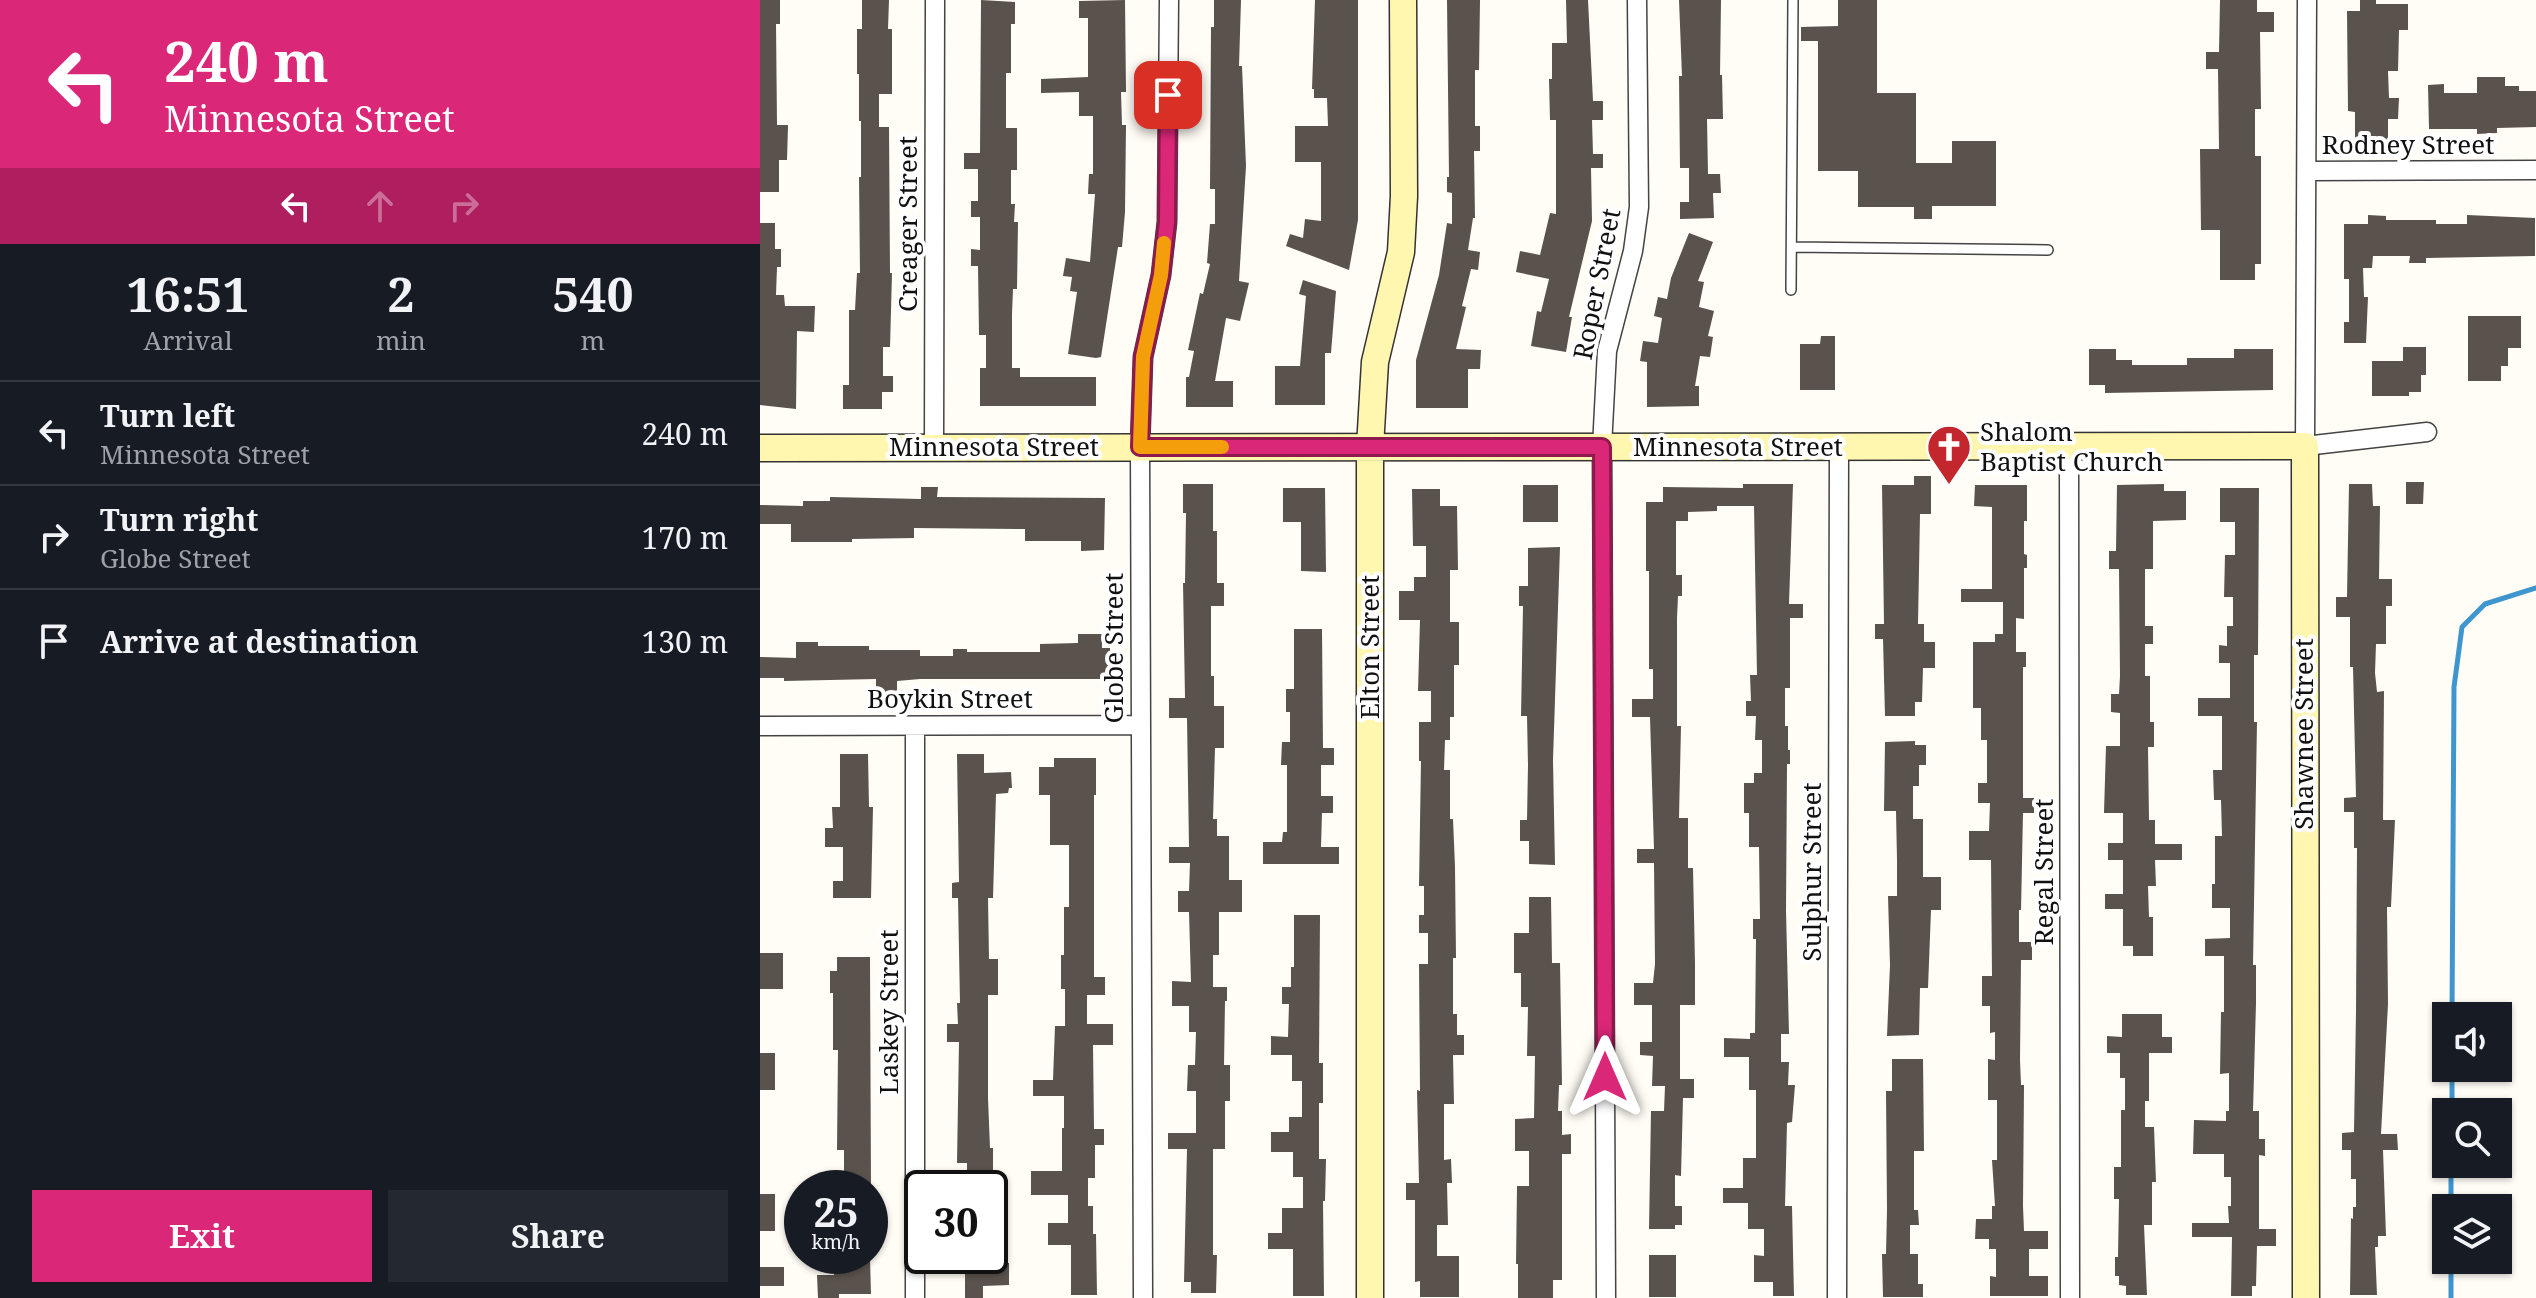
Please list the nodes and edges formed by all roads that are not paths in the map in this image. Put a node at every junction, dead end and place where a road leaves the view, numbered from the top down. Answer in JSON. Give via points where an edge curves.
{"nodes":[{"id":1,"x":935,"y":0,"type":"edge"},
{"id":2,"x":1169,"y":0,"type":"edge"},
{"id":3,"x":1403,"y":0,"type":"edge"},
{"id":4,"x":1637,"y":0,"type":"edge"},
{"id":5,"x":1793,"y":0,"type":"edge"},
{"id":6,"x":2307,"y":0,"type":"edge"},
{"id":7,"x":2536,"y":170,"type":"edge"},
{"id":8,"x":2307,"y":171,"type":"junction"},
{"id":9,"x":1792,"y":247,"type":"junction"},
{"id":10,"x":2048,"y":250,"type":"dead end"},
{"id":11,"x":1791,"y":290,"type":"dead end"},
{"id":12,"x":2427,"y":432,"type":"dead end"},
{"id":13,"x":2305,"y":446,"type":"junction"},
{"id":14,"x":934,"y":447,"type":"junction"},
{"id":15,"x":1140,"y":447,"type":"junction"},
{"id":16,"x":1370,"y":447,"type":"junction"},
{"id":17,"x":1602,"y":447,"type":"junction"},
{"id":18,"x":1839,"y":447,"type":"junction"},
{"id":19,"x":2069,"y":447,"type":"junction"},
{"id":20,"x":760,"y":448,"type":"edge"},
{"id":21,"x":1140,"y":725,"type":"junction"},
{"id":22,"x":760,"y":726,"type":"edge"},
{"id":23,"x":915,"y":726,"type":"junction"},
{"id":24,"x":915,"y":1298,"type":"edge"},
{"id":25,"x":1143,"y":1298,"type":"edge"},
{"id":26,"x":1370,"y":1298,"type":"edge"},
{"id":27,"x":1606,"y":1298,"type":"edge"},
{"id":28,"x":1837,"y":1298,"type":"edge"},
{"id":29,"x":2070,"y":1298,"type":"edge"},
{"id":30,"x":2306,"y":1298,"type":"edge"}],
"edges":[{"from":1,"to":14,"type":"street","name":"Creager Street"},
{"from":2,"to":15,"type":"street","name":"Globe Street","via":[[1167,222],[1143,357]]},
{"from":3,"to":16,"type":"street","name":"Elton Street","via":[[1401,252],[1375,362]]},
{"from":4,"to":17,"type":"street","name":"Roper Street","via":[[1639,207],[1607,351]]},
{"from":5,"to":9,"type":"lane"},
{"from":6,"to":8,"type":"street","name":"Rodney Street"},
{"from":7,"to":8,"type":"street","name":"Rodney Street"},
{"from":8,"to":13,"type":"street","name":"Shawnee Street"},
{"from":9,"to":10,"type":"lane"},
{"from":9,"to":11,"type":"lane"},
{"from":12,"to":13,"type":"street","name":"Minnesota Street"},
{"from":13,"to":19,"type":"street","name":"Minnesota Street"},
{"from":13,"to":30,"type":"street","name":"Shawnee Street"},
{"from":14,"to":15,"type":"street","name":"Minnesota Street"},
{"from":14,"to":20,"type":"street","name":"Minnesota Street"},
{"from":15,"to":16,"type":"street","name":"Minnesota Street"},
{"from":15,"to":21,"type":"street","name":"Globe Street"},
{"from":16,"to":17,"type":"street","name":"Minnesota Street"},
{"from":16,"to":26,"type":"street","name":"Elton Street"},
{"from":17,"to":18,"type":"street","name":"Minnesota Street"},
{"from":17,"to":27,"type":"street","name":"Roper Street"},
{"from":18,"to":19,"type":"street","name":"Minnesota Street"},
{"from":18,"to":28,"type":"street","name":"Sulphur Street"},
{"from":19,"to":29,"type":"street","name":"Regal Street"},
{"from":21,"to":23,"type":"street","name":"Boykin Street"},
{"from":21,"to":25,"type":"street","name":"Globe Street"},
{"from":22,"to":23,"type":"street","name":"Boykin Street"},
{"from":23,"to":24,"type":"street","name":"Laskey Street"}]}
